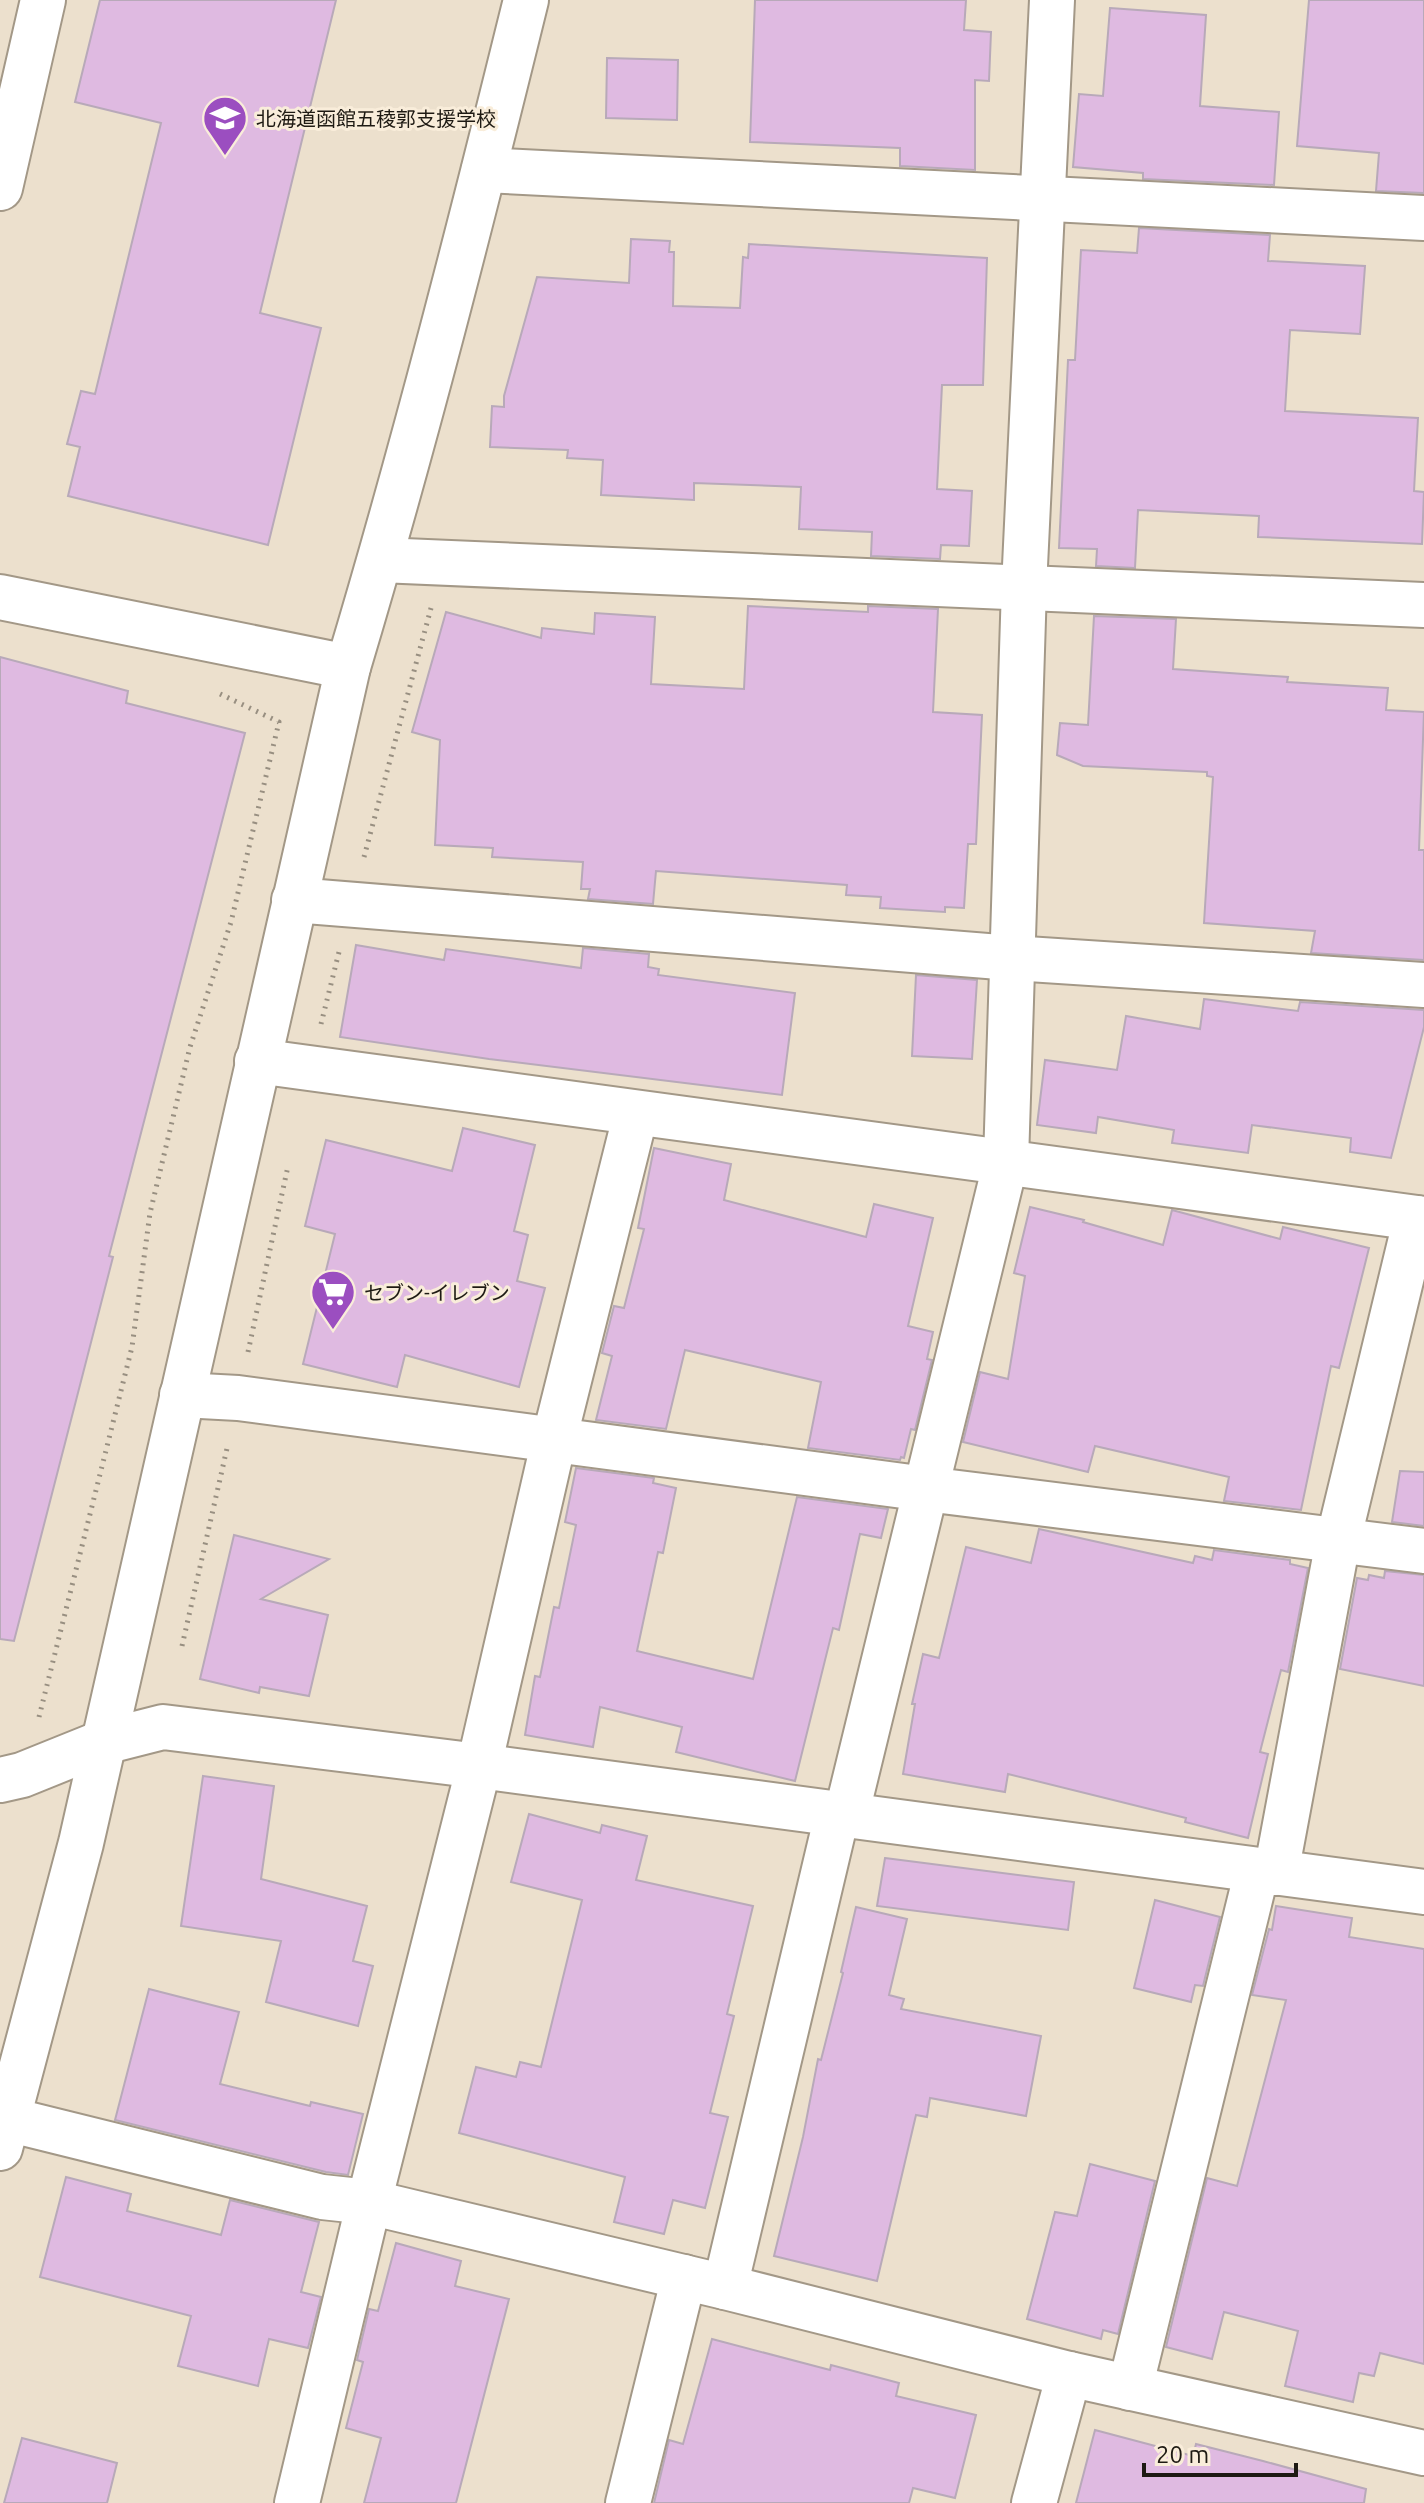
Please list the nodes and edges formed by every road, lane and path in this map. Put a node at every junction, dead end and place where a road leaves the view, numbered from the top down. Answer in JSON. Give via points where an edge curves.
{"nodes":[{"id":1,"x":43,"y":0,"type":"edge"},
{"id":2,"x":526,"y":0,"type":"edge"},
{"id":3,"x":1052,"y":0,"type":"edge"},
{"id":4,"x":484,"y":170,"type":"junction"},
{"id":5,"x":0,"y":188,"type":"edge"},
{"id":6,"x":1042,"y":199,"type":"junction"},
{"id":7,"x":1424,"y":218,"type":"edge"},
{"id":8,"x":380,"y":560,"type":"junction"},
{"id":9,"x":1024,"y":587,"type":"junction"},
{"id":10,"x":0,"y":597,"type":"edge"},
{"id":11,"x":432,"y":604,"type":"dead end"},
{"id":12,"x":1424,"y":605,"type":"edge"},
{"id":13,"x":348,"y":667,"type":"junction"},
{"id":14,"x":279,"y":722,"type":"dead end"},
{"id":15,"x":294,"y":900,"type":"junction"},
{"id":16,"x":351,"y":905,"type":"junction"},
{"id":17,"x":1012,"y":958,"type":"junction"},
{"id":18,"x":1424,"y":985,"type":"edge"},
{"id":19,"x":257,"y":1061,"type":"junction"},
{"id":20,"x":309,"y":1069,"type":"junction"},
{"id":21,"x":636,"y":1113,"type":"junction"},
{"id":22,"x":290,"y":1159,"type":"dead end"},
{"id":23,"x":1006,"y":1161,"type":"junction"},
{"id":24,"x":1420,"y":1219,"type":"edge"},
{"id":25,"x":182,"y":1395,"type":"junction"},
{"id":26,"x":238,"y":1398,"type":"junction"},
{"id":27,"x":554,"y":1440,"type":"junction"},
{"id":28,"x":926,"y":1489,"type":"junction"},
{"id":29,"x":1338,"y":1541,"type":"junction"},
{"id":30,"x":1424,"y":1551,"type":"edge"},
{"id":31,"x":182,"y":1646,"type":"dead end"},
{"id":32,"x":36,"y":1728,"type":"dead end"},
{"id":33,"x":104,"y":1742,"type":"junction"},
{"id":34,"x":479,"y":1766,"type":"junction"},
{"id":35,"x":0,"y":1780,"type":"edge"},
{"id":36,"x":842,"y":1816,"type":"junction"},
{"id":37,"x":1266,"y":1872,"type":"junction"},
{"id":38,"x":1424,"y":1892,"type":"edge"},
{"id":39,"x":4,"y":2134,"type":"edge"},
{"id":40,"x":369,"y":2202,"type":"junction"},
{"id":41,"x":704,"y":2282,"type":"junction"},
{"id":42,"x":1069,"y":2374,"type":"junction"},
{"id":43,"x":1130,"y":2388,"type":"junction"},
{"id":44,"x":1424,"y":2453,"type":"edge"},
{"id":45,"x":297,"y":2503,"type":"edge"},
{"id":46,"x":628,"y":2503,"type":"edge"},
{"id":47,"x":1034,"y":2503,"type":"edge"}],
"edges":[{"from":1,"to":5,"type":"street"},
{"from":2,"to":4,"type":"street"},
{"from":3,"to":6,"type":"street"},
{"from":4,"to":6,"type":"street"},
{"from":4,"to":8,"type":"street"},
{"from":6,"to":7,"type":"street"},
{"from":6,"to":9,"type":"street"},
{"from":8,"to":9,"type":"street"},
{"from":8,"to":13,"type":"street"},
{"from":9,"to":12,"type":"street"},
{"from":9,"to":17,"type":"street"},
{"from":10,"to":13,"type":"street"},
{"from":11,"to":16,"type":"path"},
{"from":13,"to":15,"type":"street"},
{"from":14,"to":32,"type":"path","via":[[231,922],[190,1047],[150,1213],[132,1347]]},
{"from":15,"to":16,"type":"street"},
{"from":15,"to":19,"type":"street"},
{"from":16,"to":17,"type":"street"},
{"from":16,"to":20,"type":"path"},
{"from":17,"to":18,"type":"street"},
{"from":17,"to":23,"type":"street"},
{"from":19,"to":20,"type":"street"},
{"from":19,"to":25,"type":"street"},
{"from":20,"to":21,"type":"street"},
{"from":21,"to":23,"type":"street"},
{"from":21,"to":27,"type":"street"},
{"from":22,"to":26,"type":"path"},
{"from":23,"to":24,"type":"street"},
{"from":23,"to":28,"type":"street"},
{"from":24,"to":29,"type":"street"},
{"from":25,"to":26,"type":"street"},
{"from":25,"to":33,"type":"street"},
{"from":26,"to":27,"type":"street"},
{"from":26,"to":31,"type":"path"},
{"from":27,"to":28,"type":"street"},
{"from":27,"to":34,"type":"street"},
{"from":28,"to":29,"type":"street"},
{"from":28,"to":36,"type":"street"},
{"from":29,"to":30,"type":"street"},
{"from":29,"to":37,"type":"street"},
{"from":33,"to":34,"type":"street","via":[[163,1727]]},
{"from":33,"to":35,"type":"street"},
{"from":33,"to":39,"type":"street"},
{"from":34,"to":36,"type":"street"},
{"from":34,"to":40,"type":"street"},
{"from":36,"to":37,"type":"street"},
{"from":36,"to":41,"type":"street"},
{"from":37,"to":38,"type":"street"},
{"from":37,"to":43,"type":"street"},
{"from":39,"to":40,"type":"street"},
{"from":40,"to":41,"type":"street"},
{"from":40,"to":45,"type":"street"},
{"from":41,"to":42,"type":"street"},
{"from":41,"to":46,"type":"street"},
{"from":42,"to":43,"type":"street"},
{"from":42,"to":47,"type":"street"},
{"from":43,"to":44,"type":"street"}]}
